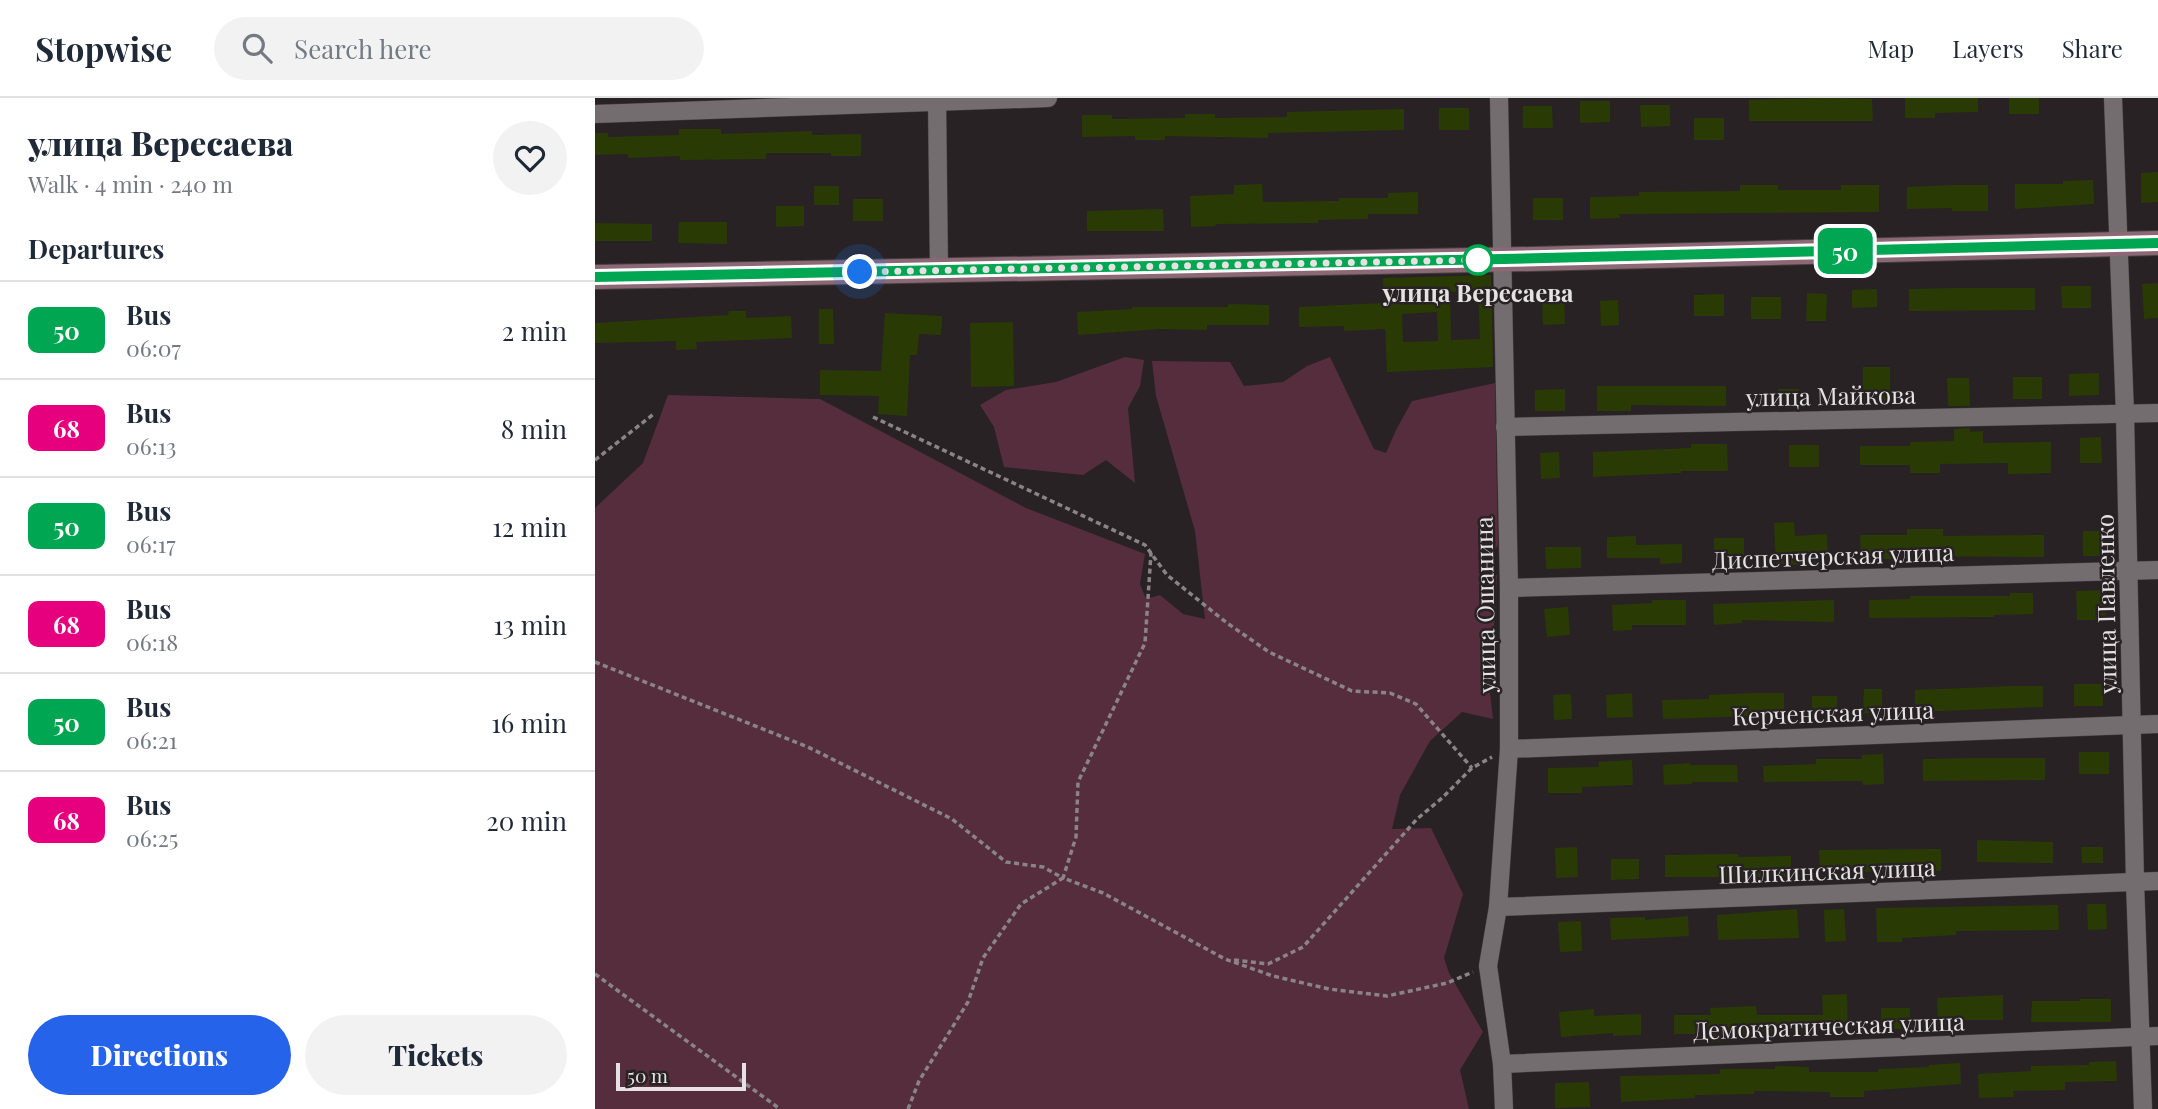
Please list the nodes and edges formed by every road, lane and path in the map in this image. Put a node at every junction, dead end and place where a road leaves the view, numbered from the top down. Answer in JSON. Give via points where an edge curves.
{"nodes":[{"id":1,"x":1048,"y":98,"type":"edge"},
{"id":2,"x":1499,"y":98,"type":"edge"},
{"id":3,"x":2113,"y":98,"type":"edge"},
{"id":4,"x":937,"y":100,"type":"edge"},
{"id":5,"x":595,"y":114,"type":"edge"},
{"id":6,"x":2158,"y":243,"type":"edge"},
{"id":7,"x":2119,"y":244,"type":"junction"},
{"id":8,"x":1503,"y":259,"type":"junction"},
{"id":9,"x":939,"y":270,"type":"junction"},
{"id":10,"x":595,"y":277,"type":"edge"},
{"id":11,"x":2158,"y":413,"type":"edge"},
{"id":12,"x":655,"y":414,"type":"dead end"},
{"id":13,"x":2125,"y":414,"type":"junction"},
{"id":14,"x":873,"y":417,"type":"dead end"},
{"id":15,"x":1505,"y":427,"type":"junction"},
{"id":16,"x":595,"y":460,"type":"edge"},
{"id":17,"x":1151,"y":553,"type":"junction"},
{"id":18,"x":2158,"y":570,"type":"edge"},
{"id":19,"x":2129,"y":571,"type":"junction"},
{"id":20,"x":1509,"y":588,"type":"junction"},
{"id":21,"x":595,"y":662,"type":"edge"},
{"id":22,"x":2158,"y":724,"type":"edge"},
{"id":23,"x":2133,"y":725,"type":"junction"},
{"id":24,"x":1509,"y":748,"type":"junction"},
{"id":25,"x":1472,"y":768,"type":"junction"},
{"id":26,"x":1063,"y":878,"type":"junction"},
{"id":27,"x":2158,"y":881,"type":"edge"},
{"id":28,"x":2135,"y":882,"type":"junction"},
{"id":29,"x":1498,"y":907,"type":"junction"},
{"id":30,"x":1225,"y":959,"type":"junction"},
{"id":31,"x":1488,"y":966,"type":"junction"},
{"id":32,"x":595,"y":974,"type":"edge"},
{"id":33,"x":2158,"y":1036,"type":"edge"},
{"id":34,"x":2140,"y":1037,"type":"junction"},
{"id":35,"x":1502,"y":1064,"type":"junction"},
{"id":36,"x":780,"y":1109,"type":"edge"},
{"id":37,"x":908,"y":1109,"type":"edge"},
{"id":38,"x":1504,"y":1109,"type":"edge"},
{"id":39,"x":2143,"y":1109,"type":"edge"}],
"edges":[{"from":1,"to":4,"type":"street"},
{"from":2,"to":8,"type":"street","name":"улица Ошанина"},
{"from":3,"to":7,"type":"street","name":"улица Павленко"},
{"from":4,"to":5,"type":"street"},
{"from":4,"to":9,"type":"street"},
{"from":6,"to":7,"type":"street"},
{"from":7,"to":8,"type":"street"},
{"from":7,"to":13,"type":"street","name":"улица Павленко"},
{"from":8,"to":9,"type":"street"},
{"from":8,"to":15,"type":"street","name":"улица Ошанина"},
{"from":9,"to":10,"type":"street"},
{"from":11,"to":13,"type":"street","name":"улица Майкова"},
{"from":12,"to":16,"type":"path"},
{"from":13,"to":15,"type":"street","name":"улица Майкова"},
{"from":13,"to":19,"type":"street","name":"улица Павленко"},
{"from":14,"to":17,"type":"path","via":[[1145,545]]},
{"from":15,"to":20,"type":"street","name":"улица Ошанина"},
{"from":17,"to":25,"type":"path","via":[[1167,575],[1269,652],[1352,691],[1390,693],[1416,704]]},
{"from":17,"to":26,"type":"path","via":[[1145,643],[1078,782],[1076,837]]},
{"from":18,"to":19,"type":"street","name":"Диспетчерская улица"},
{"from":19,"to":20,"type":"street","name":"Диспетчерская улица"},
{"from":19,"to":23,"type":"street","name":"улица Павленко"},
{"from":20,"to":24,"type":"street","name":"улица Ошанина"},
{"from":21,"to":26,"type":"path","via":[[808,747],[953,819],[1006,862],[1044,867]]},
{"from":22,"to":23,"type":"street","name":"Керченская улица"},
{"from":23,"to":24,"type":"street","name":"Керченская улица"},
{"from":23,"to":28,"type":"street","name":"улица Павленко"},
{"from":24,"to":25,"type":"path"},
{"from":24,"to":29,"type":"street","name":"улица Ошанина"},
{"from":25,"to":30,"type":"path","via":[[1417,819],[1303,947],[1268,964]]},
{"from":26,"to":30,"type":"path","via":[[1103,893]]},
{"from":26,"to":37,"type":"path","via":[[1021,904],[983,958],[968,1002],[919,1081]]},
{"from":27,"to":28,"type":"street","name":"Шилкинская улица"},
{"from":28,"to":29,"type":"street","name":"Шилкинская улица"},
{"from":28,"to":34,"type":"street","name":"улица Павленко"},
{"from":29,"to":31,"type":"street","name":"улица Ошанина"},
{"from":30,"to":31,"type":"path","via":[[1329,989],[1387,996],[1447,984]]},
{"from":31,"to":35,"type":"street","name":"улица Ошанина"},
{"from":32,"to":36,"type":"path"},
{"from":33,"to":34,"type":"street","name":"Демократическая улица"},
{"from":34,"to":35,"type":"street","name":"Демократическая улица"},
{"from":34,"to":39,"type":"street","name":"улица Павленко"},
{"from":35,"to":38,"type":"street","name":"улица Ошанина"}]}
